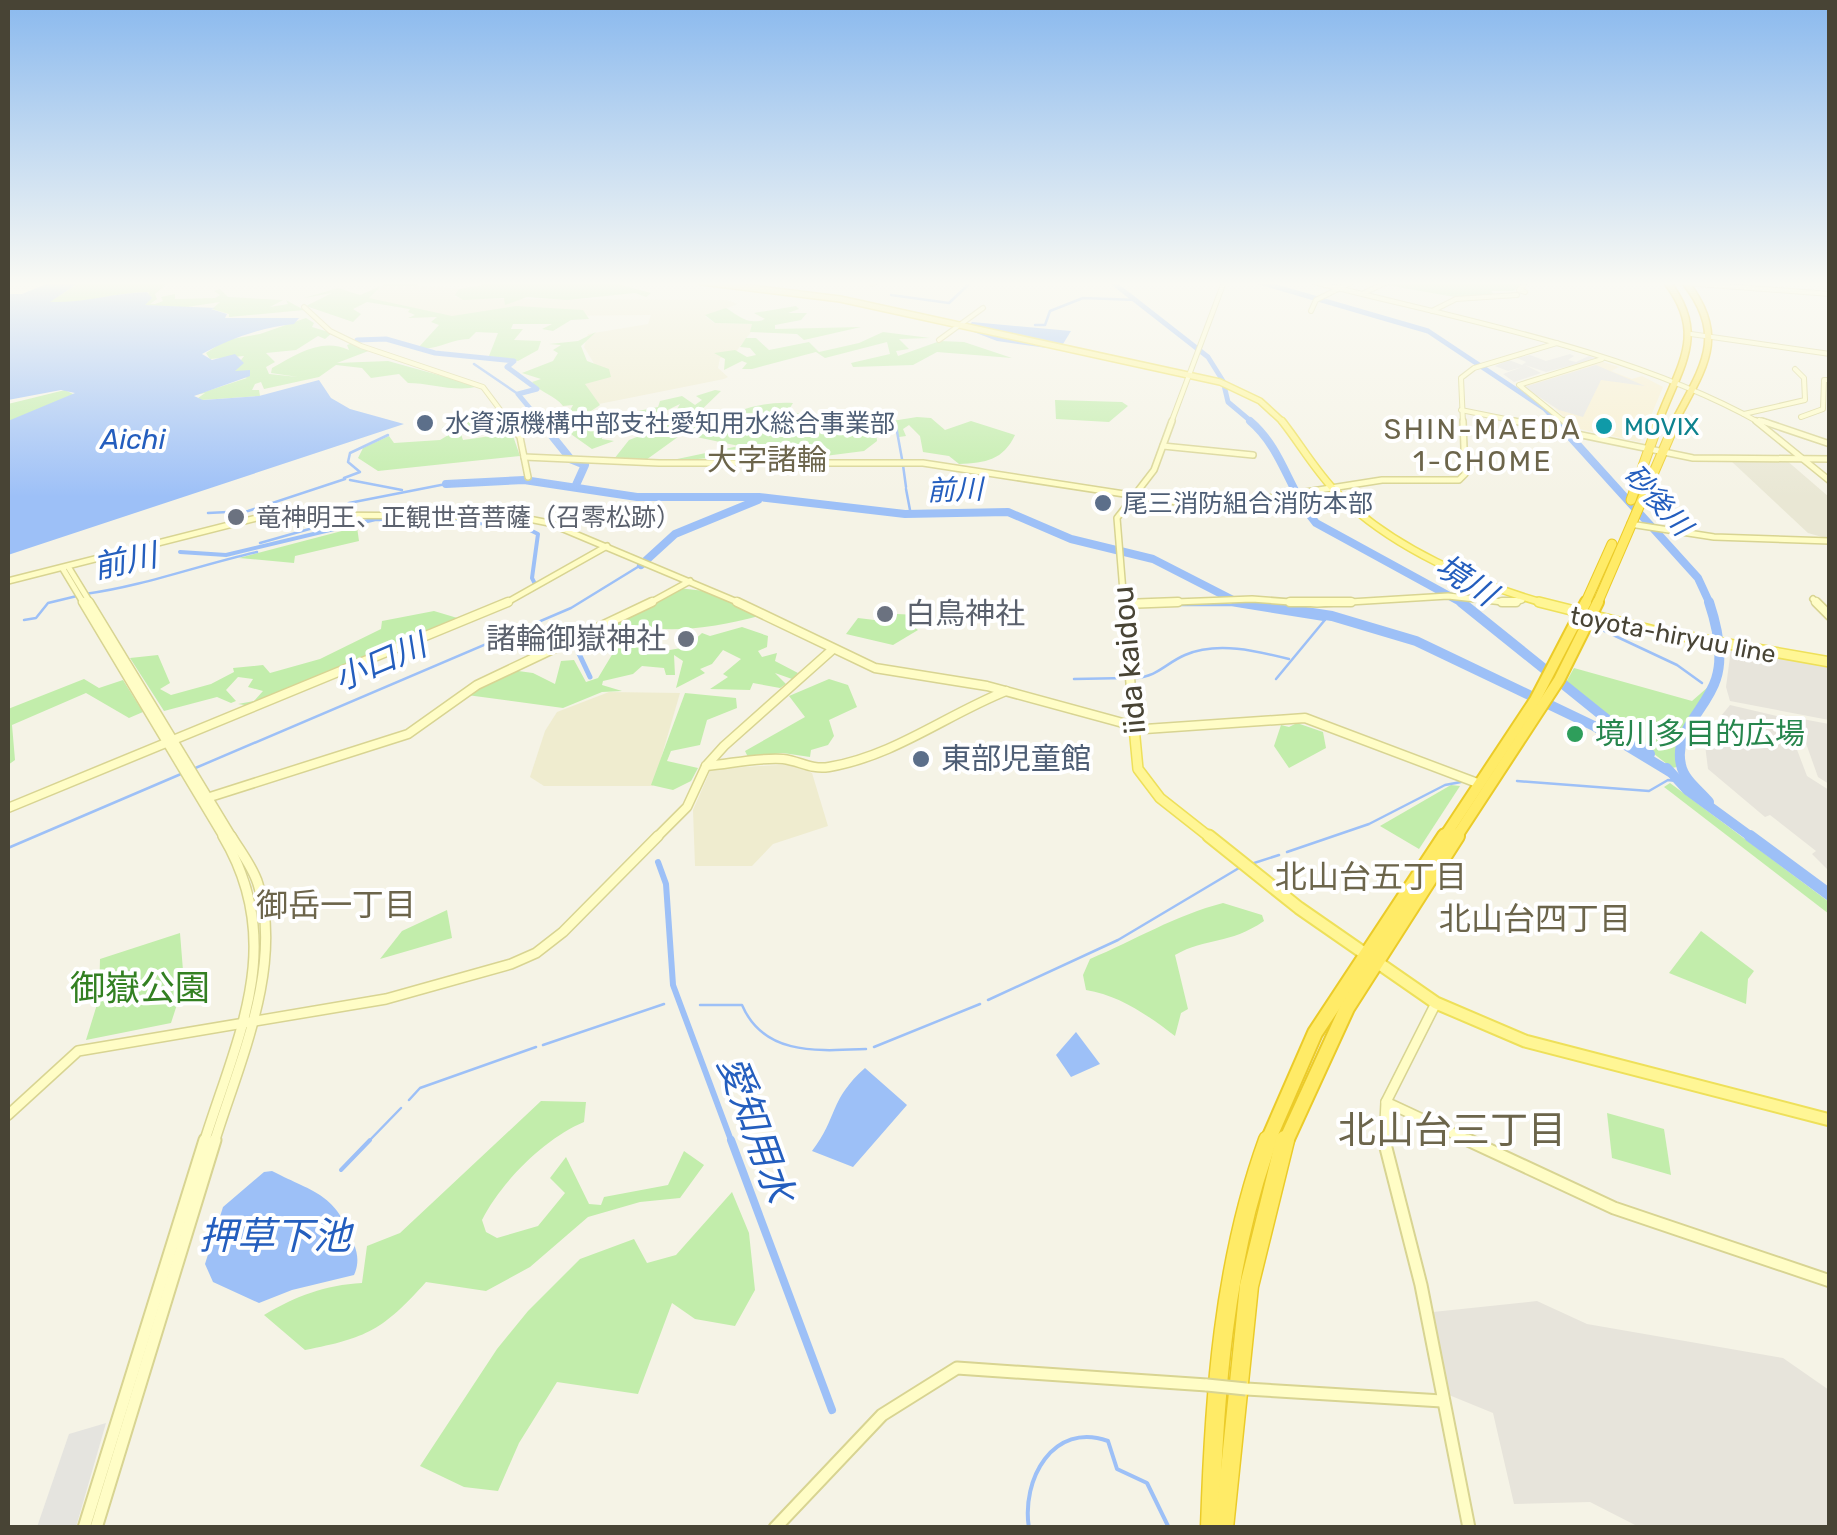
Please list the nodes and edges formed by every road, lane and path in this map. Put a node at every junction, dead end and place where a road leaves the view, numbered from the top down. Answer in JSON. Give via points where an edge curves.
{"nodes":[{"id":1,"x":384,"y":354,"type":"edge"},
{"id":2,"x":1088,"y":354,"type":"edge"},
{"id":3,"x":1196,"y":354,"type":"edge"},
{"id":4,"x":1523,"y":354,"type":"edge"},
{"id":5,"x":1583,"y":354,"type":"edge"},
{"id":6,"x":1586,"y":354,"type":"edge"},
{"id":7,"x":1684,"y":354,"type":"edge"},
{"id":8,"x":1705,"y":354,"type":"edge"},
{"id":9,"x":1602,"y":359,"type":"junction"},
{"id":10,"x":1794,"y":369,"type":"dead end"},
{"id":11,"x":1189,"y":375,"type":"junction"},
{"id":12,"x":1199,"y":377,"type":"joint"},
{"id":13,"x":1830,"y":380,"type":"edge"},
{"id":14,"x":1681,"y":388,"type":"junction"},
{"id":15,"x":1827,"y":397,"type":"edge"},
{"id":16,"x":1461,"y":410,"type":"junction"},
{"id":17,"x":1745,"y":413,"type":"junction"},
{"id":18,"x":1801,"y":417,"type":"dead end"},
{"id":19,"x":1759,"y":420,"type":"junction"},
{"id":20,"x":1572,"y":430,"type":"junction"},
{"id":21,"x":1830,"y":444,"type":"edge"},
{"id":22,"x":1163,"y":446,"type":"junction"},
{"id":23,"x":1654,"y":449,"type":"junction"},
{"id":24,"x":1253,"y":455,"type":"dead end"},
{"id":25,"x":524,"y":457,"type":"junction"},
{"id":26,"x":1806,"y":459,"type":"junction"},
{"id":27,"x":1830,"y":460,"type":"edge"},
{"id":28,"x":528,"y":477,"type":"dead end"},
{"id":29,"x":1830,"y":479,"type":"edge"},
{"id":30,"x":1329,"y":488,"type":"junction"},
{"id":31,"x":1132,"y":497,"type":"junction"},
{"id":32,"x":1629,"y":524,"type":"junction"},
{"id":33,"x":1830,"y":541,"type":"edge"},
{"id":34,"x":607,"y":546,"type":"junction"},
{"id":35,"x":66,"y":568,"type":"junction"},
{"id":36,"x":691,"y":580,"type":"junction"},
{"id":37,"x":8,"y":581,"type":"edge"},
{"id":38,"x":1813,"y":599,"type":"dead end"},
{"id":39,"x":1522,"y":600,"type":"junction"},
{"id":40,"x":1124,"y":604,"type":"junction"},
{"id":41,"x":1830,"y":616,"type":"edge"},
{"id":42,"x":1585,"y":618,"type":"junction"},
{"id":43,"x":833,"y":649,"type":"junction"},
{"id":44,"x":1830,"y":664,"type":"edge"},
{"id":45,"x":1006,"y":691,"type":"junction"},
{"id":46,"x":1134,"y":727,"type":"junction"},
{"id":47,"x":1521,"y":731,"type":"junction"},
{"id":48,"x":172,"y":742,"type":"junction"},
{"id":49,"x":706,"y":766,"type":"junction"},
{"id":50,"x":192,"y":774,"type":"junction"},
{"id":51,"x":1480,"y":784,"type":"junction"},
{"id":52,"x":210,"y":797,"type":"junction"},
{"id":53,"x":8,"y":808,"type":"edge"},
{"id":54,"x":1370,"y":960,"type":"junction"},
{"id":55,"x":1436,"y":1003,"type":"junction"},
{"id":56,"x":246,"y":1024,"type":"junction"},
{"id":57,"x":1386,"y":1102,"type":"junction"},
{"id":58,"x":8,"y":1115,"type":"edge"},
{"id":59,"x":1830,"y":1120,"type":"edge"},
{"id":60,"x":1830,"y":1281,"type":"edge"},
{"id":61,"x":1442,"y":1400,"type":"junction"},
{"id":62,"x":84,"y":1528,"type":"edge"},
{"id":63,"x":96,"y":1528,"type":"edge"},
{"id":64,"x":774,"y":1528,"type":"edge"},
{"id":65,"x":1207,"y":1528,"type":"edge"},
{"id":66,"x":1228,"y":1528,"type":"edge"},
{"id":67,"x":1469,"y":1528,"type":"edge"}],
"edges":[{"from":1,"to":25,"type":"street","via":[[482,387],[517,431]]},
{"from":2,"to":11,"type":"main road","name":"toyota-hiryuu line"},
{"from":3,"to":11,"type":"street","name":"iida kaidou"},
{"from":4,"to":16,"type":"street","via":[[1461,378]]},
{"from":5,"to":14,"type":"street"},
{"from":6,"to":9,"type":"street"},
{"from":7,"to":14,"type":"highway"},
{"from":8,"to":14,"type":"highway","via":[[1684,374]]},
{"from":9,"to":14,"type":"street"},
{"from":9,"to":20,"type":"street","via":[[1518,385]]},
{"from":10,"to":17,"type":"street","via":[[1804,378],[1805,400]]},
{"from":11,"to":12,"type":"main road","name":"toyota-hiryuu line"},
{"from":11,"to":22,"type":"street","name":"iida kaidou"},
{"from":12,"to":30,"type":"main road","name":"toyota-hiryuu line","via":[[1278,412]]},
{"from":13,"to":15,"type":"street","via":[[1824,380]]},
{"from":14,"to":17,"type":"street"},
{"from":14,"to":23,"type":"highway","via":[[1662,414]]},
{"from":14,"to":23,"type":"highway","via":[[1676,422],[1661,432]]},
{"from":15,"to":18,"type":"street","via":[[1823,409]]},
{"from":16,"to":20,"type":"street"},
{"from":16,"to":30,"type":"street","via":[[1463,479],[1400,478]]},
{"from":17,"to":19,"type":"street"},
{"from":17,"to":26,"type":"street"},
{"from":19,"to":21,"type":"street"},
{"from":19,"to":26,"type":"street"},
{"from":20,"to":23,"type":"street"},
{"from":22,"to":24,"type":"street"},
{"from":22,"to":31,"type":"street","name":"iida kaidou"},
{"from":23,"to":26,"type":"street","via":[[1693,458]]},
{"from":23,"to":32,"type":"highway"},
{"from":23,"to":42,"type":"highway"},
{"from":25,"to":28,"type":"street"},
{"from":25,"to":31,"type":"street","via":[[923,463]]},
{"from":26,"to":27,"type":"street"},
{"from":26,"to":29,"type":"street"},
{"from":30,"to":31,"type":"street","via":[[1206,504]]},
{"from":30,"to":39,"type":"main road","name":"toyota-hiryuu line","via":[[1403,546]]},
{"from":30,"to":42,"type":"main road","name":"toyota-hiryuu line","via":[[1434,558]]},
{"from":31,"to":40,"type":"street","name":"iida kaidou","via":[[1118,518]]},
{"from":32,"to":33,"type":"street"},
{"from":32,"to":42,"type":"highway"},
{"from":34,"to":35,"type":"street","via":[[517,516],[331,512],[239,520]]},
{"from":34,"to":36,"type":"street"},
{"from":34,"to":48,"type":"street","via":[[496,609]]},
{"from":35,"to":37,"type":"street"},
{"from":35,"to":48,"type":"street"},
{"from":36,"to":43,"type":"street"},
{"from":36,"to":52,"type":"street","via":[[477,685],[408,734]]},
{"from":38,"to":41,"type":"street"},
{"from":39,"to":40,"type":"street"},
{"from":39,"to":42,"type":"main road","name":"toyota-hiryuu line"},
{"from":40,"to":46,"type":"street","name":"iida kaidou"},
{"from":42,"to":44,"type":"main road","name":"toyota-hiryuu line"},
{"from":42,"to":47,"type":"highway"},
{"from":43,"to":45,"type":"street","via":[[876,668]]},
{"from":43,"to":49,"type":"street"},
{"from":45,"to":46,"type":"street"},
{"from":45,"to":49,"type":"street","via":[[918,740],[830,767],[784,759]]},
{"from":46,"to":51,"type":"street","via":[[1304,718]]},
{"from":46,"to":54,"type":"main road","name":"iida kaidou","via":[[1138,768],[1149,785]]},
{"from":47,"to":51,"type":"highway"},
{"from":47,"to":54,"type":"highway"},
{"from":48,"to":50,"type":"street"},
{"from":48,"to":53,"type":"street"},
{"from":49,"to":56,"type":"street","via":[[683,810],[536,952],[413,992]]},
{"from":50,"to":52,"type":"street"},
{"from":50,"to":56,"type":"street","via":[[254,903],[255,970]]},
{"from":51,"to":54,"type":"highway"},
{"from":52,"to":56,"type":"street","via":[[258,880],[263,904],[263,970]]},
{"from":54,"to":55,"type":"main road","name":"iida kaidou"},
{"from":54,"to":65,"type":"highway","via":[[1311,1040],[1253,1188],[1228,1310]]},
{"from":54,"to":66,"type":"highway","via":[[1275,1169],[1243,1311]]},
{"from":55,"to":57,"type":"street"},
{"from":55,"to":59,"type":"main road","name":"iida kaidou","via":[[1525,1041]]},
{"from":56,"to":58,"type":"street","via":[[78,1051]]},
{"from":56,"to":62,"type":"street"},
{"from":56,"to":63,"type":"street"},
{"from":57,"to":60,"type":"street","via":[[1614,1208]]},
{"from":57,"to":61,"type":"street","via":[[1384,1152],[1421,1285]]},
{"from":61,"to":64,"type":"street","bridge":true,"via":[[958,1368],[929,1378],[897,1405]]},
{"from":61,"to":67,"type":"street"}]}
